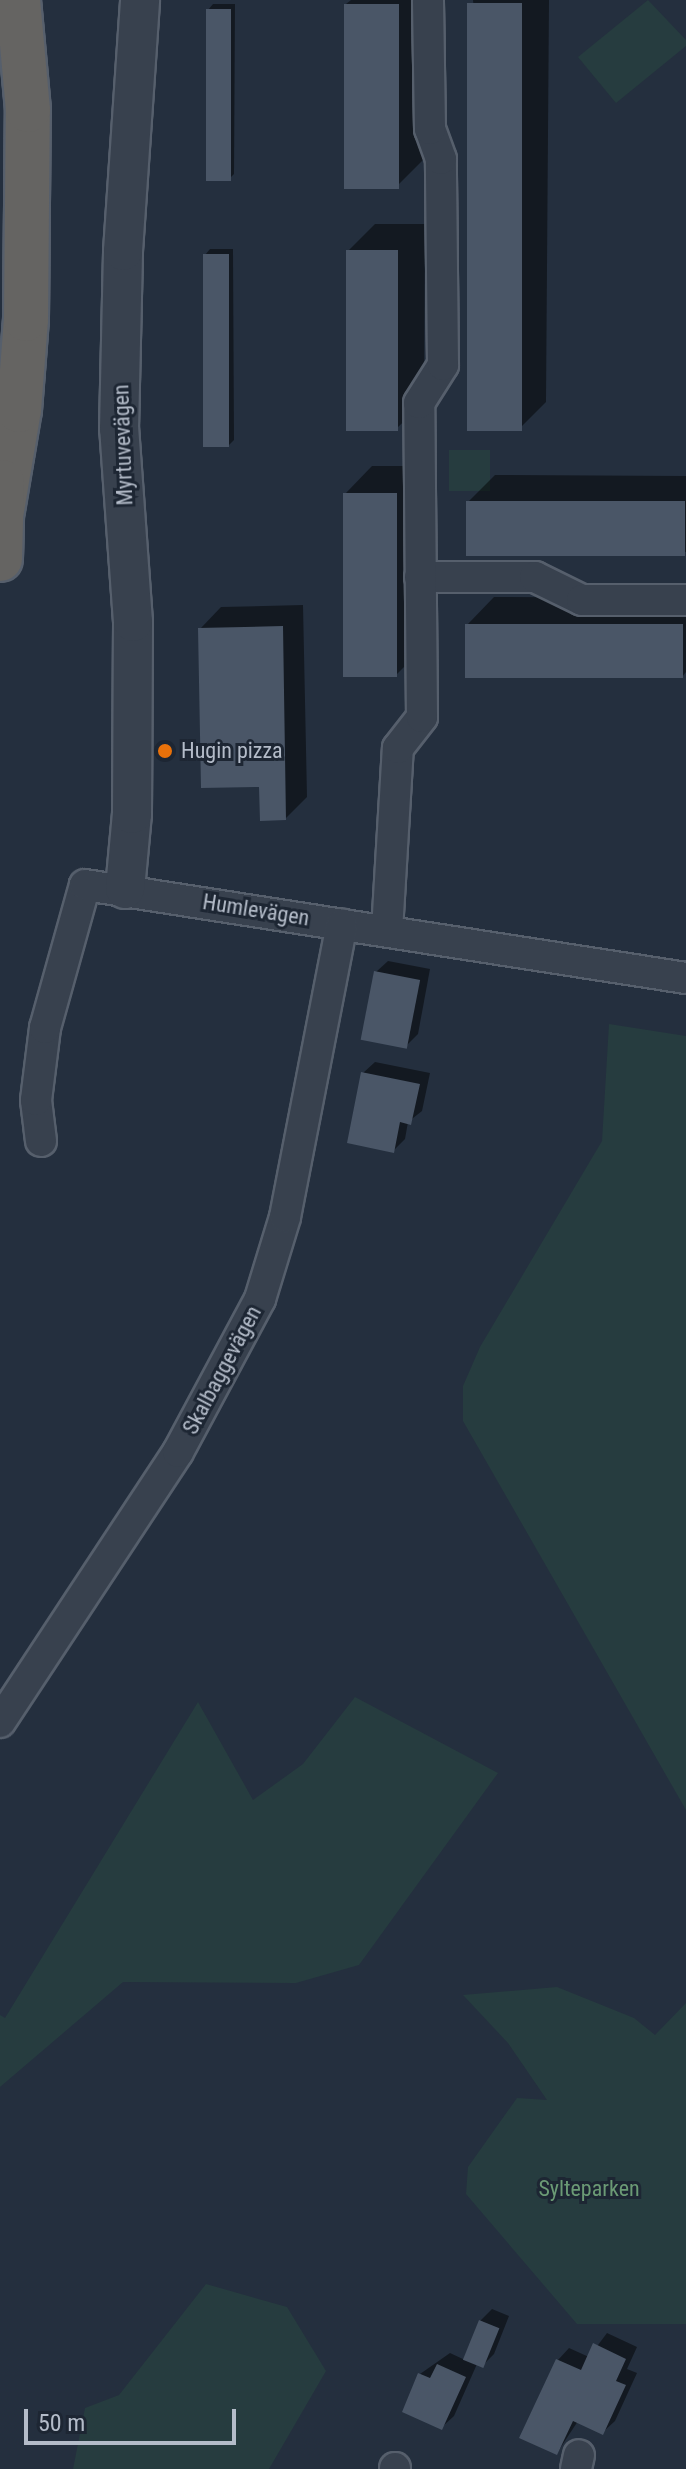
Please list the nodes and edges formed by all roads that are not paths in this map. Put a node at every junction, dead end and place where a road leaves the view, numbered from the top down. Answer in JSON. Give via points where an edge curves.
{"nodes":[{"id":1,"x":18,"y":0,"type":"edge"},
{"id":2,"x":140,"y":0,"type":"edge"},
{"id":3,"x":428,"y":0,"type":"edge"},
{"id":4,"x":0,"y":382,"type":"edge"},
{"id":5,"x":2,"y":510,"type":"junction"},
{"id":6,"x":0,"y":559,"type":"edge"},
{"id":7,"x":420,"y":577,"type":"junction"},
{"id":8,"x":686,"y":600,"type":"edge"},
{"id":9,"x":125,"y":889,"type":"junction"},
{"id":10,"x":342,"y":924,"type":"junction"},
{"id":11,"x":387,"y":931,"type":"junction"},
{"id":12,"x":686,"y":978,"type":"edge"},
{"id":13,"x":41,"y":1141,"type":"dead end"},
{"id":14,"x":0,"y":1722,"type":"edge"}],
"edges":[{"from":1,"to":5,"type":"highway","via":[[28,110],[26,319],[19,410]]},
{"from":2,"to":9,"type":"street","name":"Myrtuvevägen","via":[[123,251],[120,414],[133,622],[132,814]]},
{"from":3,"to":7,"type":"street","via":[[430,129],[441,159],[443,365],[419,403]]},
{"from":4,"to":5,"type":"highway"},
{"from":5,"to":6,"type":"highway"},
{"from":7,"to":8,"type":"street","via":[[535,577],[582,600]]},
{"from":7,"to":11,"type":"street","via":[[422,717],[398,748]]},
{"from":9,"to":10,"type":"street","name":"Humlevägen"},
{"from":9,"to":13,"type":"street","name":"Humlevägen","via":[[85,885],[45,1028],[36,1100]]},
{"from":10,"to":11,"type":"street","name":"Humlevägen"},
{"from":10,"to":14,"type":"street","name":"Skalbaggevägen","via":[[285,1217],[260,1299],[178,1452]]},
{"from":11,"to":12,"type":"street","name":"Humlevägen"}]}
